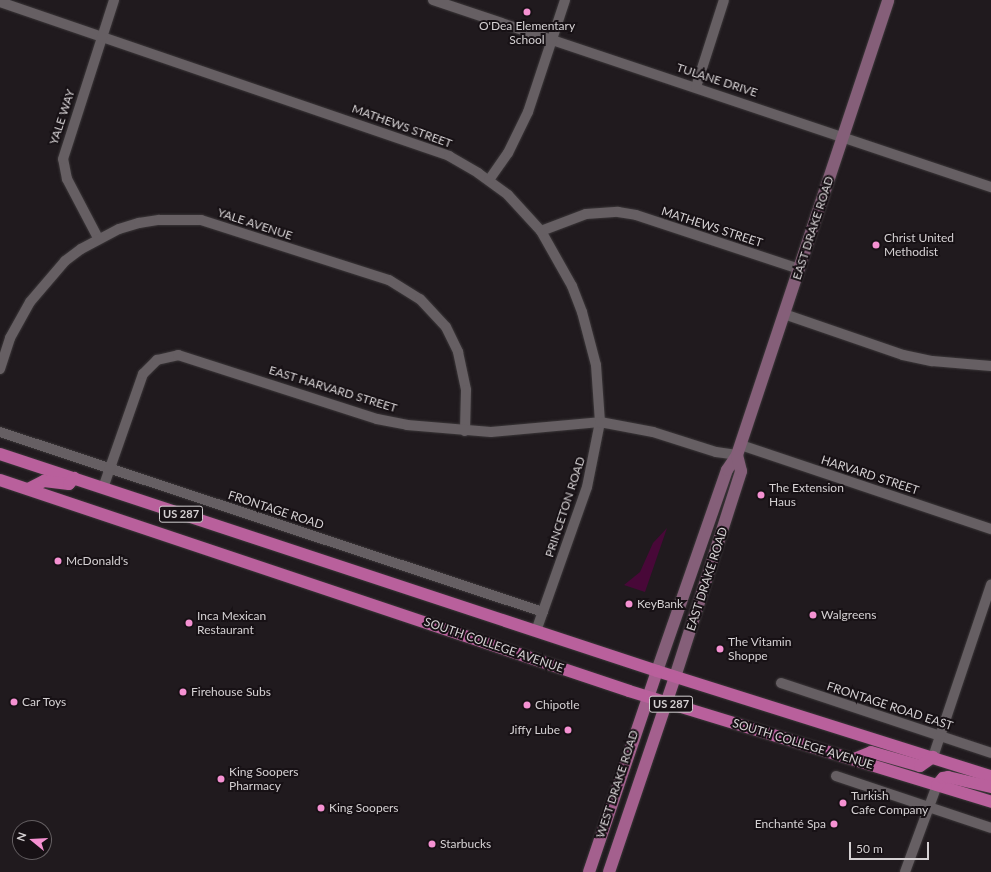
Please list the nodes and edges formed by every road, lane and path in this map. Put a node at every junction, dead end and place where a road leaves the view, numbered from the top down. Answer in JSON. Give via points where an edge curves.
{"nodes":[{"id":1,"x":114,"y":0,"type":"edge"},
{"id":2,"x":433,"y":0,"type":"edge"},
{"id":3,"x":565,"y":0,"type":"edge"},
{"id":4,"x":724,"y":0,"type":"edge"},
{"id":5,"x":888,"y":0,"type":"edge"},
{"id":6,"x":0,"y":2,"type":"edge"},
{"id":7,"x":102,"y":37,"type":"junction"},
{"id":8,"x":552,"y":39,"type":"junction"},
{"id":9,"x":696,"y":87,"type":"junction"},
{"id":10,"x":843,"y":135,"type":"junction"},
{"id":11,"x":489,"y":180,"type":"junction"},
{"id":12,"x":991,"y":186,"type":"edge"},
{"id":13,"x":541,"y":230,"type":"junction"},
{"id":14,"x":98,"y":238,"type":"junction"},
{"id":15,"x":799,"y":269,"type":"junction"},
{"id":16,"x":784,"y":314,"type":"junction"},
{"id":17,"x":991,"y":366,"type":"edge"},
{"id":18,"x":0,"y":369,"type":"edge"},
{"id":19,"x":600,"y":422,"type":"junction"},
{"id":20,"x":465,"y":431,"type":"junction"},
{"id":21,"x":0,"y":432,"type":"edge"},
{"id":22,"x":739,"y":450,"type":"junction"},
{"id":23,"x":0,"y":454,"type":"edge"},
{"id":24,"x":110,"y":469,"type":"junction"},
{"id":25,"x":74,"y":478,"type":"junction"},
{"id":26,"x":0,"y":480,"type":"edge"},
{"id":27,"x":103,"y":488,"type":"junction"},
{"id":28,"x":28,"y":489,"type":"junction"},
{"id":29,"x":991,"y":529,"type":"edge"},
{"id":30,"x":991,"y":585,"type":"edge"},
{"id":31,"x":543,"y":612,"type":"junction"},
{"id":32,"x":536,"y":631,"type":"junction"},
{"id":33,"x":657,"y":671,"type":"junction"},
{"id":34,"x":675,"y":677,"type":"junction"},
{"id":35,"x":781,"y":683,"type":"dead end"},
{"id":36,"x":647,"y":697,"type":"junction"},
{"id":37,"x":665,"y":702,"type":"junction"},
{"id":38,"x":941,"y":736,"type":"junction"},
{"id":39,"x":991,"y":753,"type":"edge"},
{"id":40,"x":933,"y":757,"type":"junction"},
{"id":41,"x":854,"y":760,"type":"junction"},
{"id":42,"x":836,"y":776,"type":"dead end"},
{"id":43,"x":991,"y":776,"type":"edge"},
{"id":44,"x":937,"y":785,"type":"junction"},
{"id":45,"x":991,"y":787,"type":"edge"},
{"id":46,"x":991,"y":802,"type":"edge"},
{"id":47,"x":927,"y":806,"type":"junction"},
{"id":48,"x":606,"y":817,"type":"junction"},
{"id":49,"x":991,"y":828,"type":"edge"},
{"id":50,"x":589,"y":872,"type":"edge"},
{"id":51,"x":603,"y":872,"type":"edge"},
{"id":52,"x":609,"y":872,"type":"edge"},
{"id":53,"x":905,"y":872,"type":"edge"}],
"edges":[{"from":1,"to":7,"type":"street","name":"YALE WAY"},
{"from":2,"to":8,"type":"street","name":"TULANE DRIVE"},
{"from":3,"to":8,"type":"street"},
{"from":4,"to":9,"type":"street"},
{"from":5,"to":10,"type":"main road","name":"EAST DRAKE ROAD"},
{"from":6,"to":7,"type":"street","name":"MATHEWS STREET"},
{"from":7,"to":11,"type":"street","name":"MATHEWS STREET","via":[[428,147],[449,156]]},
{"from":7,"to":14,"type":"street","name":"YALE WAY","via":[[63,159],[67,178]]},
{"from":8,"to":9,"type":"street","name":"TULANE DRIVE"},
{"from":8,"to":11,"type":"street","via":[[517,136]]},
{"from":9,"to":10,"type":"street","name":"TULANE DRIVE"},
{"from":10,"to":12,"type":"street","name":"TULANE DRIVE"},
{"from":10,"to":15,"type":"main road","name":"EAST DRAKE ROAD"},
{"from":11,"to":13,"type":"street","name":"MATHEWS STREET","via":[[524,210]]},
{"from":13,"to":15,"type":"street","name":"MATHEWS STREET","via":[[586,214],[618,212],[636,215]]},
{"from":13,"to":19,"type":"street","name":"PRINCETON ROAD","via":[[572,286],[582,312],[596,365]]},
{"from":14,"to":18,"type":"street","name":"YALE AVENUE","via":[[65,262],[30,302],[10,338]]},
{"from":14,"to":20,"type":"street","name":"YALE AVENUE","via":[[139,223],[158,220],[201,220],[389,280],[406,289],[434,312],[446,327],[458,352],[466,390]]},
{"from":15,"to":16,"type":"main road","name":"EAST DRAKE ROAD"},
{"from":16,"to":17,"type":"street","via":[[903,355],[938,362]]},
{"from":16,"to":22,"type":"main road","name":"EAST DRAKE ROAD"},
{"from":19,"to":20,"type":"street","name":"EAST HARVARD STREET","via":[[491,432]]},
{"from":19,"to":22,"type":"street","name":"EAST HARVARD STREET","via":[[653,432],[716,452]]},
{"from":19,"to":31,"type":"street","name":"PRINCETON ROAD","via":[[587,488]]},
{"from":20,"to":24,"type":"street","name":"EAST HARVARD STREET","via":[[377,419],[178,355],[157,360],[143,374]]},
{"from":21,"to":24,"type":"street","name":"FRONTAGE ROAD"},
{"from":22,"to":29,"type":"street","name":"HARVARD STREET"},
{"from":22,"to":33,"type":"main road","name":"EAST DRAKE ROAD","via":[[727,470]]},
{"from":22,"to":34,"type":"main road","name":"EAST DRAKE ROAD","via":[[742,471]]},
{"from":23,"to":25,"type":"highway","number":"US 287"},
{"from":24,"to":27,"type":"street","name":"EAST HARVARD STREET"},
{"from":24,"to":31,"type":"street","name":"FRONTAGE ROAD"},
{"from":25,"to":27,"type":"highway","number":"US 287"},
{"from":25,"to":28,"type":"highway","via":[[68,484],[44,481]]},
{"from":26,"to":28,"type":"highway","name":"SOUTH COLLEGE AVENUE","number":"US 287"},
{"from":27,"to":32,"type":"highway","number":"US 287"},
{"from":28,"to":36,"type":"highway","name":"SOUTH COLLEGE AVENUE","number":"US 287"},
{"from":30,"to":38,"type":"street"},
{"from":31,"to":32,"type":"street","name":"PRINCETON ROAD"},
{"from":32,"to":33,"type":"highway","number":"US 287"},
{"from":33,"to":34,"type":"highway","number":"US 287"},
{"from":33,"to":36,"type":"main road","name":"EAST DRAKE ROAD"},
{"from":34,"to":37,"type":"main road","name":"EAST DRAKE ROAD"},
{"from":34,"to":40,"type":"highway","number":"US 287"},
{"from":35,"to":38,"type":"street","name":"FRONTAGE ROAD EAST"},
{"from":36,"to":37,"type":"highway","name":"SOUTH COLLEGE AVENUE","number":"US 287"},
{"from":36,"to":48,"type":"main road","name":"WEST DRAKE ROAD"},
{"from":37,"to":41,"type":"highway","name":"SOUTH COLLEGE AVENUE","number":"US 287"},
{"from":37,"to":52,"type":"main road","name":"WEST DRAKE ROAD"},
{"from":38,"to":39,"type":"street","name":"FRONTAGE ROAD EAST"},
{"from":38,"to":40,"type":"street"},
{"from":40,"to":41,"type":"highway","via":[[920,766],[871,752]]},
{"from":40,"to":43,"type":"highway","number":"US 287"},
{"from":41,"to":44,"type":"highway","name":"SOUTH COLLEGE AVENUE","number":"US 287"},
{"from":42,"to":47,"type":"street"},
{"from":44,"to":45,"type":"highway","via":[[943,778],[948,777]]},
{"from":44,"to":46,"type":"highway","name":"SOUTH COLLEGE AVENUE","number":"US 287"},
{"from":44,"to":47,"type":"street"},
{"from":47,"to":49,"type":"street"},
{"from":47,"to":53,"type":"street"},
{"from":48,"to":50,"type":"main road","name":"WEST DRAKE ROAD"},
{"from":48,"to":51,"type":"main road","via":[[598,863]]}]}
